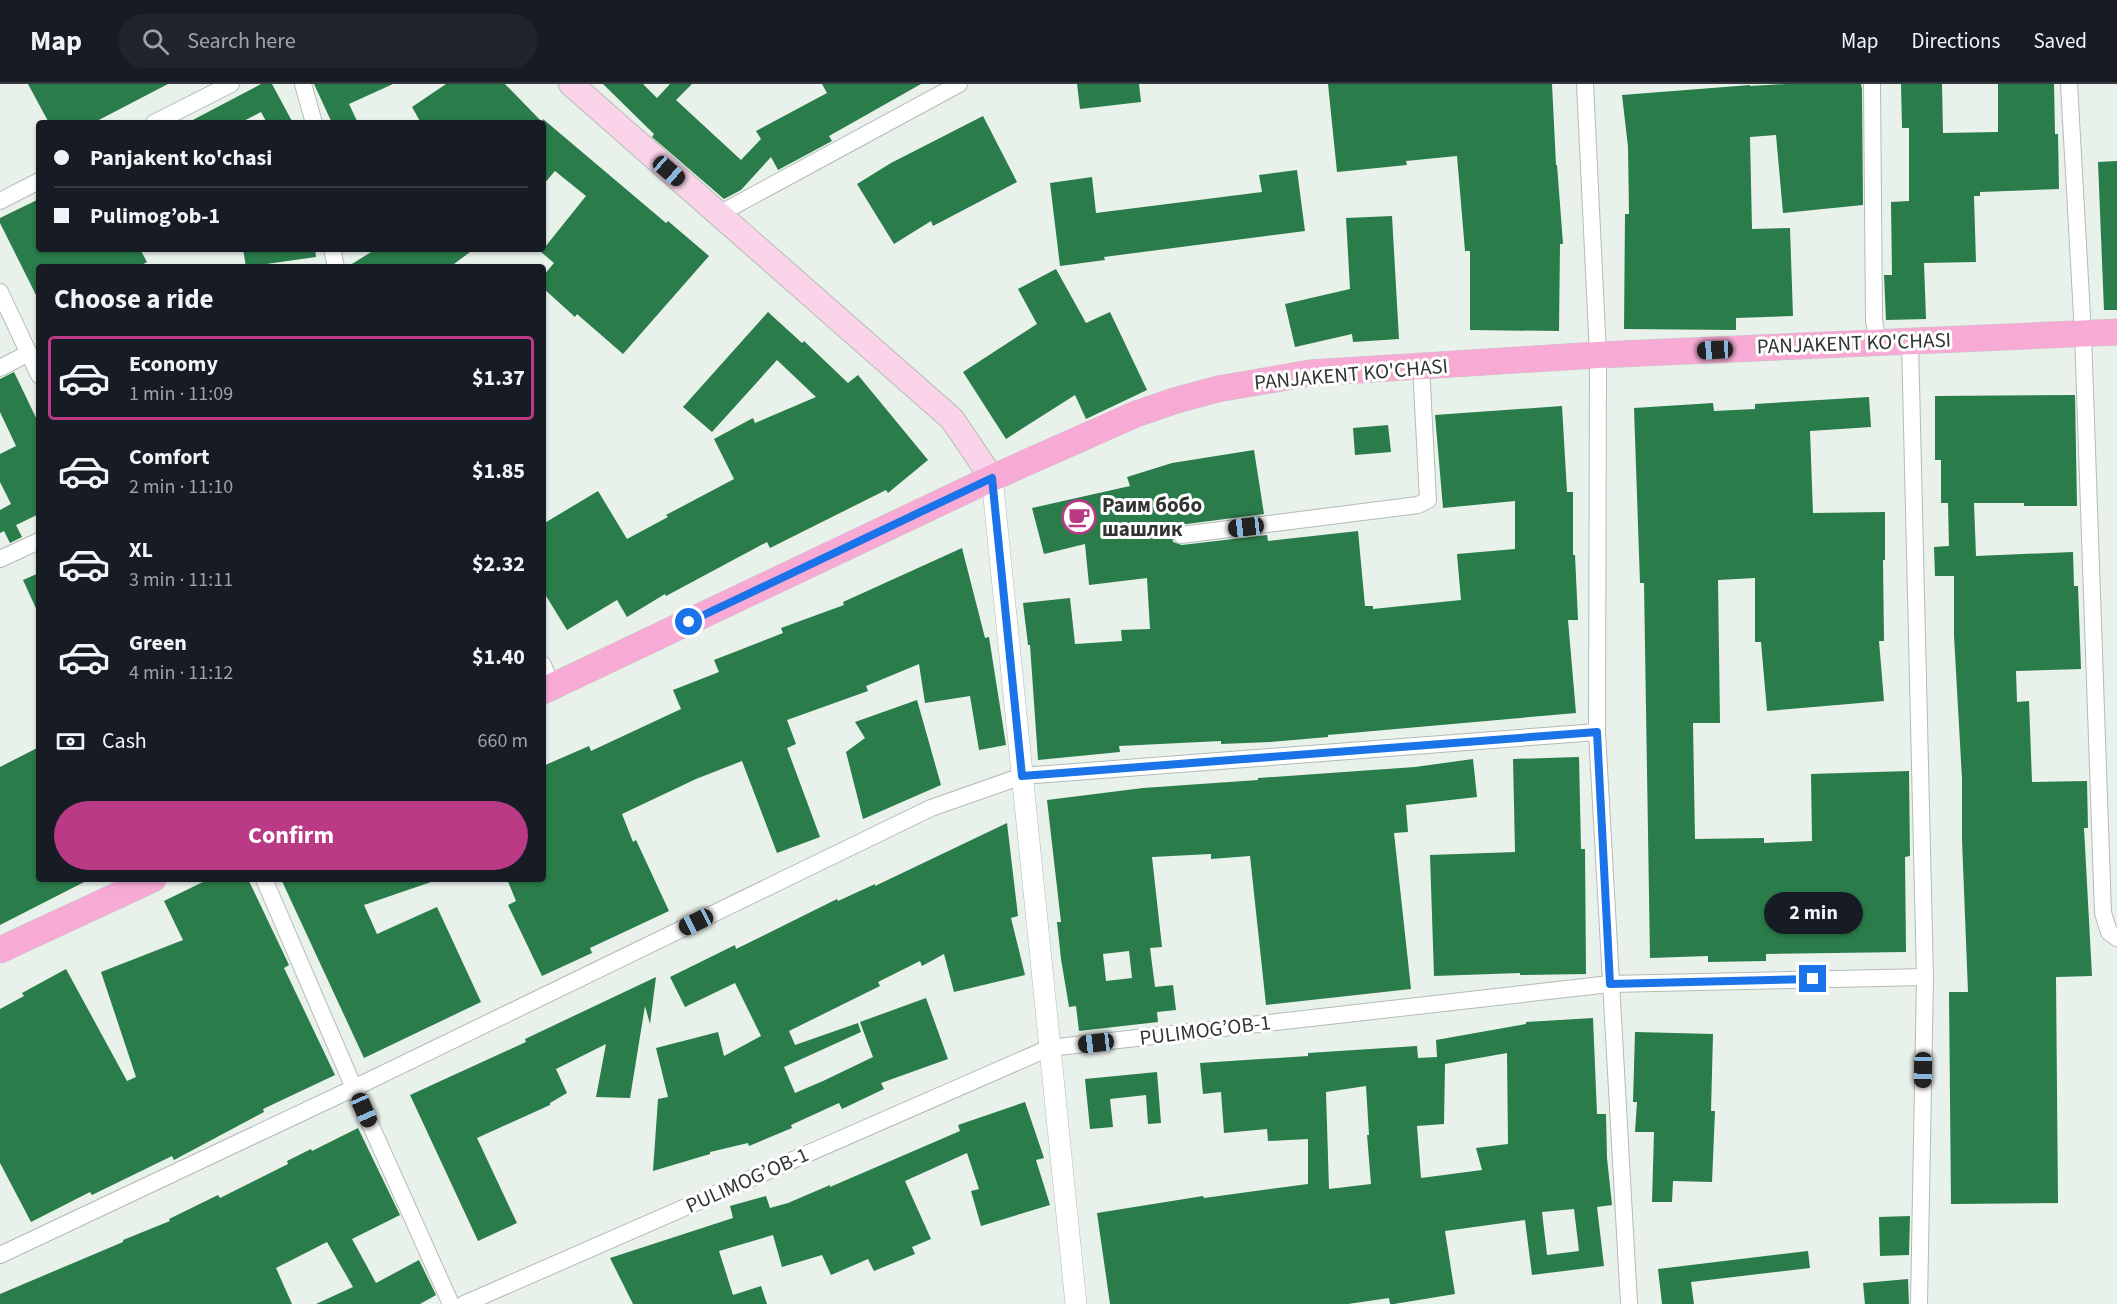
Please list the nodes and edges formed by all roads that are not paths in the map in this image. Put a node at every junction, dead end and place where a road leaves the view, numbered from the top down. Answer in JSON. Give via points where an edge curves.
{"nodes":[{"id":1,"x":231,"y":84,"type":"edge"},
{"id":2,"x":303,"y":84,"type":"edge"},
{"id":3,"x":571,"y":84,"type":"edge"},
{"id":4,"x":959,"y":84,"type":"edge"},
{"id":5,"x":1585,"y":84,"type":"edge"},
{"id":6,"x":1872,"y":84,"type":"edge"},
{"id":7,"x":2068,"y":84,"type":"edge"},
{"id":8,"x":160,"y":120,"type":"edge"},
{"id":9,"x":313,"y":120,"type":"edge"},
{"id":10,"x":36,"y":183,"type":"edge"},
{"id":11,"x":0,"y":201,"type":"edge"},
{"id":12,"x":718,"y":214,"type":"junction"},
{"id":13,"x":0,"y":292,"type":"edge"},
{"id":14,"x":2117,"y":332,"type":"edge"},
{"id":15,"x":2083,"y":334,"type":"junction"},
{"id":16,"x":1910,"y":341,"type":"junction"},
{"id":17,"x":1878,"y":342,"type":"junction"},
{"id":18,"x":29,"y":353,"type":"junction"},
{"id":19,"x":1598,"y":355,"type":"junction"},
{"id":20,"x":1421,"y":366,"type":"junction"},
{"id":21,"x":0,"y":368,"type":"edge"},
{"id":22,"x":36,"y":368,"type":"edge"},
{"id":23,"x":992,"y":478,"type":"junction"},
{"id":24,"x":1181,"y":535,"type":"dead end"},
{"id":25,"x":36,"y":542,"type":"edge"},
{"id":26,"x":0,"y":559,"type":"edge"},
{"id":27,"x":546,"y":681,"type":"edge"},
{"id":28,"x":1597,"y":732,"type":"junction"},
{"id":29,"x":1022,"y":776,"type":"junction"},
{"id":30,"x":147,"y":882,"type":"edge"},
{"id":31,"x":265,"y":882,"type":"edge"},
{"id":32,"x":2117,"y":938,"type":"edge"},
{"id":33,"x":0,"y":950,"type":"edge"},
{"id":34,"x":1925,"y":977,"type":"junction"},
{"id":35,"x":1610,"y":984,"type":"junction"},
{"id":36,"x":1049,"y":1048,"type":"junction"},
{"id":37,"x":354,"y":1088,"type":"junction"},
{"id":38,"x":0,"y":1255,"type":"edge"},
{"id":39,"x":451,"y":1304,"type":"edge"},
{"id":40,"x":464,"y":1304,"type":"edge"},
{"id":41,"x":1076,"y":1304,"type":"edge"},
{"id":42,"x":1629,"y":1304,"type":"edge"},
{"id":43,"x":1918,"y":1304,"type":"edge"}],
"edges":[{"from":1,"to":8,"type":"street"},
{"from":2,"to":9,"type":"street"},
{"from":3,"to":12,"type":"main road"},
{"from":4,"to":12,"type":"street"},
{"from":5,"to":19,"type":"street"},
{"from":6,"to":17,"type":"street","via":[[1874,320]]},
{"from":7,"to":15,"type":"street"},
{"from":10,"to":11,"type":"street"},
{"from":12,"to":23,"type":"main road","via":[[952,419]]},
{"from":13,"to":18,"type":"street"},
{"from":14,"to":15,"type":"main road","name":"PANJAKENT KO'CHASI"},
{"from":15,"to":16,"type":"main road","name":"PANJAKENT KO'CHASI"},
{"from":15,"to":32,"type":"street","via":[[2103,913],[2109,932]]},
{"from":16,"to":17,"type":"main road","name":"PANJAKENT KO'CHASI"},
{"from":16,"to":34,"type":"street"},
{"from":17,"to":19,"type":"main road","name":"PANJAKENT KO'CHASI"},
{"from":18,"to":21,"type":"street"},
{"from":18,"to":22,"type":"street"},
{"from":19,"to":20,"type":"main road","name":"PANJAKENT KO'CHASI"},
{"from":19,"to":28,"type":"street"},
{"from":20,"to":23,"type":"main road","name":"PANJAKENT KO'CHASI","via":[[1310,373],[1187,397],[1136,414]]},
{"from":20,"to":24,"type":"street","via":[[1428,500],[1418,505]]},
{"from":23,"to":27,"type":"main road","name":"PANJAKENT KO'CHASI"},
{"from":23,"to":29,"type":"street"},
{"from":25,"to":26,"type":"street"},
{"from":28,"to":29,"type":"street"},
{"from":28,"to":35,"type":"street"},
{"from":29,"to":36,"type":"street"},
{"from":29,"to":37,"type":"street","via":[[931,808]]},
{"from":30,"to":33,"type":"main road"},
{"from":31,"to":37,"type":"street"},
{"from":34,"to":35,"type":"street","name":"PULIMOG’OB-1"},
{"from":34,"to":43,"type":"street"},
{"from":35,"to":36,"type":"street","name":"PULIMOG’OB-1"},
{"from":35,"to":42,"type":"street"},
{"from":36,"to":40,"type":"street","name":"PULIMOG’OB-1"},
{"from":36,"to":41,"type":"street"},
{"from":37,"to":38,"type":"street"},
{"from":37,"to":39,"type":"street"}]}
